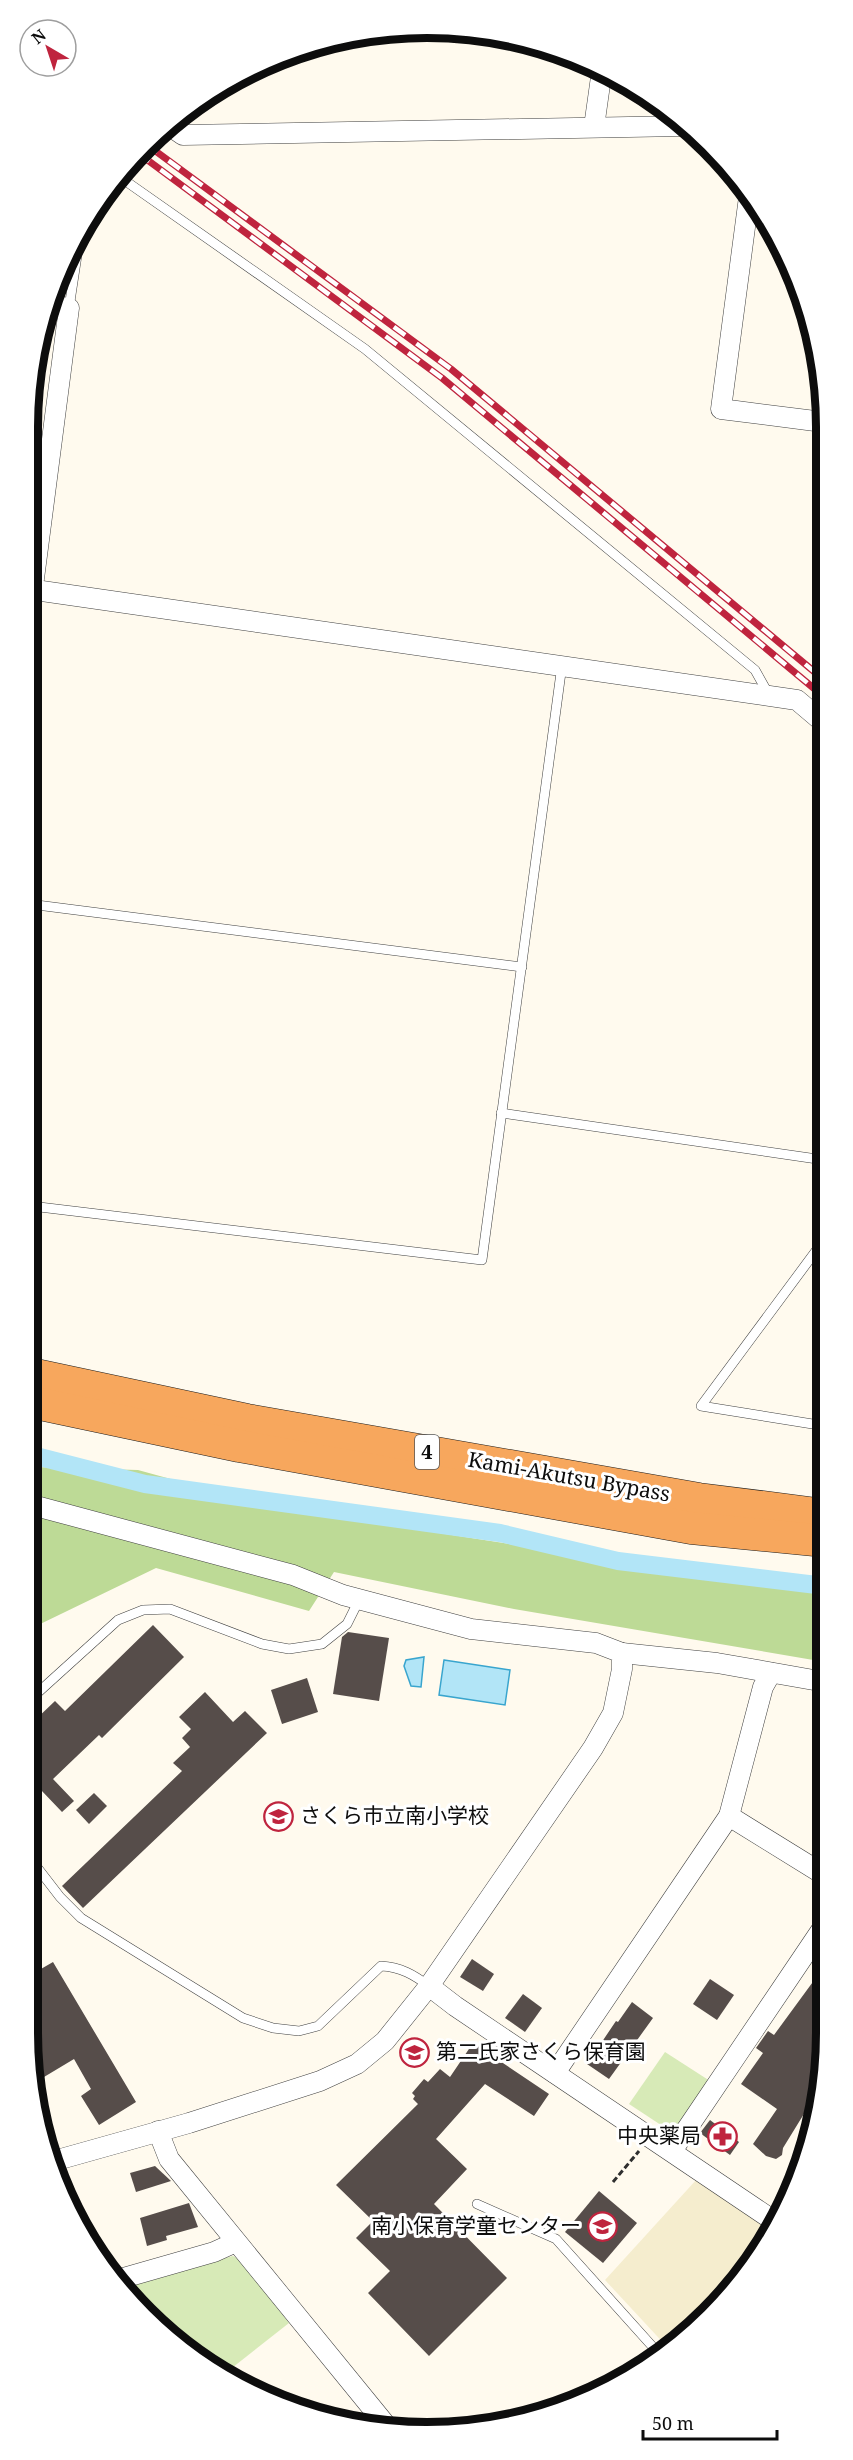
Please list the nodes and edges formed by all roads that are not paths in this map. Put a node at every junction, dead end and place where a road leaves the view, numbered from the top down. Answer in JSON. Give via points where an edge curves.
{"nodes":[{"id":1,"x":601,"y":79,"type":"edge"},
{"id":2,"x":673,"y":126,"type":"edge"},
{"id":3,"x":594,"y":127,"type":"junction"},
{"id":4,"x":175,"y":130,"type":"edge"},
{"id":5,"x":125,"y":181,"type":"edge"},
{"id":6,"x":748,"y":207,"type":"edge"},
{"id":7,"x":77,"y":257,"type":"edge"},
{"id":8,"x":57,"y":306,"type":"edge"},
{"id":9,"x":69,"y":308,"type":"junction"},
{"id":10,"x":816,"y":421,"type":"edge"},
{"id":11,"x":38,"y":531,"type":"edge"},
{"id":12,"x":38,"y":590,"type":"edge"},
{"id":13,"x":562,"y":665,"type":"junction"},
{"id":14,"x":769,"y":695,"type":"junction"},
{"id":15,"x":816,"y":716,"type":"edge"},
{"id":16,"x":38,"y":904,"type":"edge"},
{"id":17,"x":522,"y":967,"type":"junction"},
{"id":18,"x":501,"y":1113,"type":"junction"},
{"id":19,"x":816,"y":1159,"type":"edge"},
{"id":20,"x":38,"y":1207,"type":"edge"},
{"id":21,"x":816,"y":1251,"type":"edge"},
{"id":22,"x":38,"y":1375,"type":"edge"},
{"id":23,"x":38,"y":1403,"type":"edge"},
{"id":24,"x":816,"y":1425,"type":"edge"},
{"id":25,"x":38,"y":1507,"type":"edge"},
{"id":26,"x":816,"y":1514,"type":"edge"},
{"id":27,"x":816,"y":1540,"type":"edge"},
{"id":28,"x":360,"y":1600,"type":"junction"},
{"id":29,"x":622,"y":1653,"type":"junction"},
{"id":30,"x":771,"y":1673,"type":"junction"},
{"id":31,"x":816,"y":1680,"type":"edge"},
{"id":32,"x":38,"y":1692,"type":"edge"},
{"id":33,"x":729,"y":1816,"type":"junction"},
{"id":34,"x":38,"y":1868,"type":"edge"},
{"id":35,"x":816,"y":1870,"type":"edge"},
{"id":36,"x":816,"y":1938,"type":"edge"},
{"id":37,"x":429,"y":1986,"type":"junction"},
{"id":38,"x":555,"y":2073,"type":"junction"},
{"id":39,"x":158,"y":2131,"type":"junction"},
{"id":40,"x":672,"y":2151,"type":"junction"},
{"id":41,"x":58,"y":2160,"type":"edge"},
{"id":42,"x":477,"y":2204,"type":"dead end"},
{"id":43,"x":769,"y":2217,"type":"edge"},
{"id":44,"x":236,"y":2242,"type":"junction"},
{"id":45,"x":124,"y":2278,"type":"edge"},
{"id":46,"x":654,"y":2349,"type":"edge"},
{"id":47,"x":382,"y":2420,"type":"edge"}],
"edges":[{"from":1,"to":3,"type":"street"},
{"from":2,"to":3,"type":"street"},
{"from":3,"to":4,"type":"street","via":[[183,135]]},
{"from":5,"to":14,"type":"lane","via":[[365,349],[755,670]]},
{"from":6,"to":10,"type":"street","via":[[721,409]]},
{"from":7,"to":9,"type":"lane"},
{"from":8,"to":9,"type":"street"},
{"from":9,"to":11,"type":"street"},
{"from":12,"to":13,"type":"street"},
{"from":13,"to":14,"type":"street"},
{"from":13,"to":17,"type":"lane"},
{"from":14,"to":15,"type":"street","via":[[797,700]]},
{"from":16,"to":17,"type":"lane"},
{"from":17,"to":18,"type":"lane"},
{"from":18,"to":19,"type":"lane"},
{"from":18,"to":20,"type":"lane","via":[[482,1260]]},
{"from":21,"to":24,"type":"lane","via":[[701,1406]]},
{"from":22,"to":26,"type":"highway","name":"Kami-Akutsu Bypass","number":"4","via":[[247,1420],[699,1499]]},
{"from":23,"to":27,"type":"highway","name":"Kami-Akutsu Bypass","number":"4","via":[[238,1446],[691,1528]]},
{"from":25,"to":28,"type":"street","via":[[293,1575]]},
{"from":28,"to":29,"type":"street","via":[[471,1629],[596,1643]]},
{"from":28,"to":32,"type":"lane","via":[[347,1624],[322,1644],[289,1649],[262,1644],[170,1609],[143,1610],[118,1620]]},
{"from":29,"to":30,"type":"street"},
{"from":29,"to":37,"type":"street","via":[[613,1713],[593,1748]]},
{"from":30,"to":31,"type":"street"},
{"from":30,"to":33,"type":"street","via":[[763,1687]]},
{"from":33,"to":35,"type":"street"},
{"from":33,"to":38,"type":"street"},
{"from":34,"to":37,"type":"lane","via":[[81,1918],[243,2018],[273,2028],[299,2031],[318,2026],[381,1966],[412,1973]]},
{"from":36,"to":40,"type":"street"},
{"from":37,"to":38,"type":"street"},
{"from":37,"to":39,"type":"street","via":[[385,2041],[357,2064],[320,2081]]},
{"from":38,"to":40,"type":"street"},
{"from":39,"to":41,"type":"street"},
{"from":39,"to":44,"type":"street","via":[[169,2159]]},
{"from":40,"to":43,"type":"street"},
{"from":42,"to":46,"type":"lane","via":[[556,2239]]},
{"from":44,"to":45,"type":"street"},
{"from":44,"to":47,"type":"street"}]}
